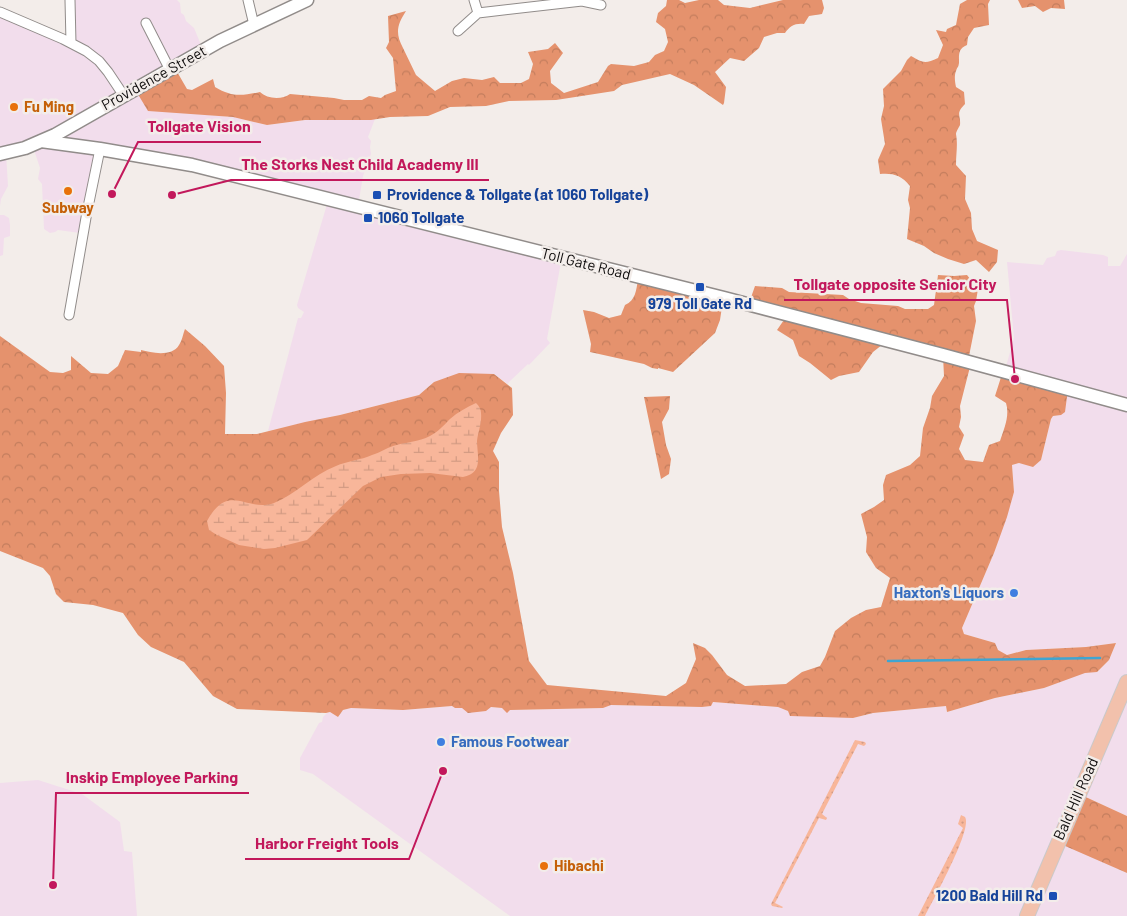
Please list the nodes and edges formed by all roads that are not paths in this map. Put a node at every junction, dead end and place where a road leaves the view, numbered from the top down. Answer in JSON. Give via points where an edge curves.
{"nodes":[{"id":1,"x":70,"y":0,"type":"edge"},
{"id":2,"x":248,"y":0,"type":"edge"},
{"id":3,"x":307,"y":0,"type":"edge"},
{"id":4,"x":474,"y":0,"type":"edge"},
{"id":5,"x":602,"y":5,"type":"dead end"},
{"id":6,"x":0,"y":12,"type":"edge"},
{"id":7,"x":478,"y":13,"type":"junction"},
{"id":8,"x":146,"y":23,"type":"dead end"},
{"id":9,"x":254,"y":25,"type":"junction"},
{"id":10,"x":458,"y":31,"type":"dead end"},
{"id":11,"x":71,"y":43,"type":"junction"},
{"id":12,"x":170,"y":70,"type":"junction"},
{"id":13,"x":124,"y":96,"type":"junction"},
{"id":14,"x":41,"y":141,"type":"junction"},
{"id":15,"x":100,"y":149,"type":"junction"},
{"id":16,"x":0,"y":154,"type":"edge"},
{"id":17,"x":69,"y":315,"type":"dead end"},
{"id":18,"x":1127,"y":405,"type":"edge"},
{"id":19,"x":1127,"y":682,"type":"edge"},
{"id":20,"x":1026,"y":916,"type":"edge"}],
"edges":[{"from":1,"to":11,"type":"street"},
{"from":2,"to":9,"type":"street"},
{"from":3,"to":9,"type":"main road","name":"Providence Street"},
{"from":4,"to":7,"type":"street"},
{"from":5,"to":7,"type":"street","via":[[582,1]]},
{"from":6,"to":11,"type":"street"},
{"from":7,"to":10,"type":"street"},
{"from":8,"to":12,"type":"street"},
{"from":9,"to":12,"type":"main road","name":"Providence Street"},
{"from":11,"to":13,"type":"street","via":[[99,61]]},
{"from":12,"to":13,"type":"main road","name":"Providence Street"},
{"from":13,"to":14,"type":"main road","name":"Providence Street"},
{"from":14,"to":15,"type":"main road","name":"Toll Gate Road"},
{"from":14,"to":16,"type":"main road","name":"Providence Street"},
{"from":15,"to":17,"type":"street"},
{"from":15,"to":18,"type":"main road","name":"Toll Gate Road","via":[[201,167],[734,300]]},
{"from":19,"to":20,"type":"main road","name":"Bald Hill Road"}]}
